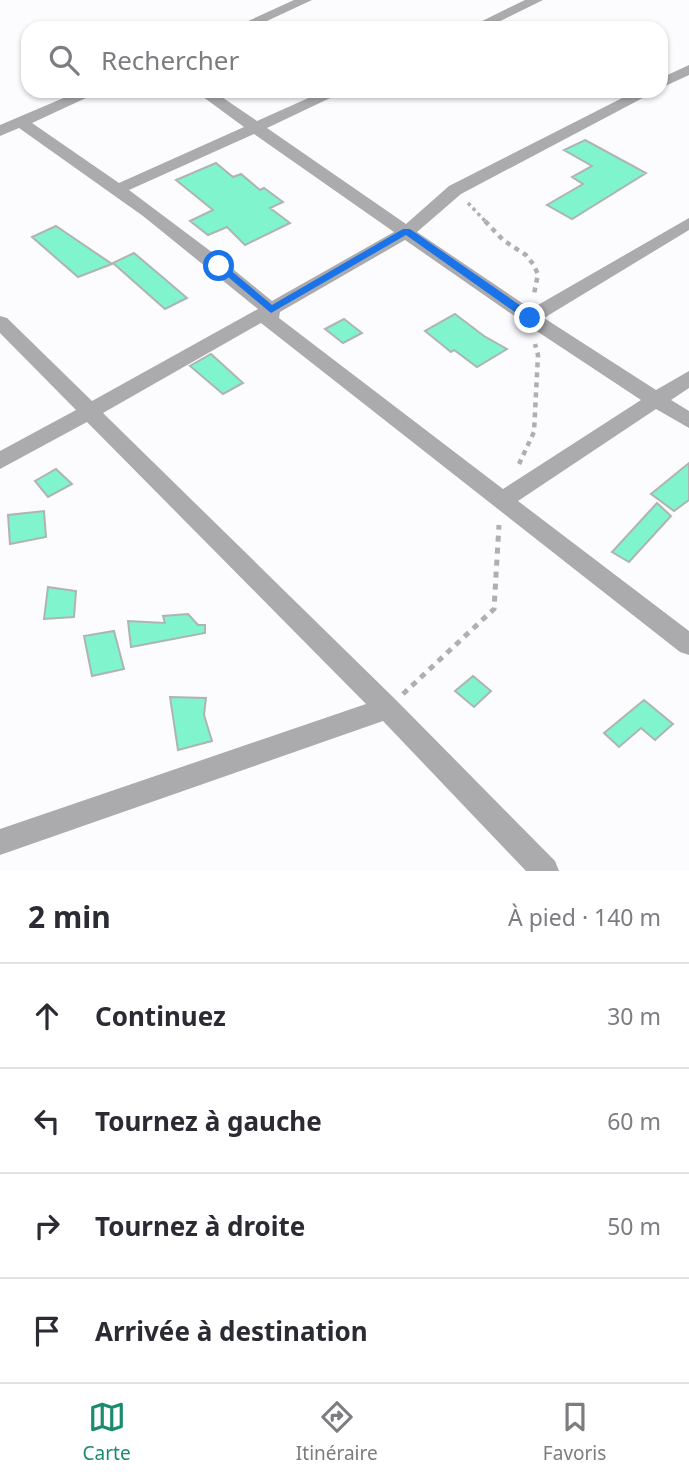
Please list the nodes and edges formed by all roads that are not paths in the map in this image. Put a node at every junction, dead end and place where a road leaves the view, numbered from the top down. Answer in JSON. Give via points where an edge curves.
{"nodes":[{"id":1,"x":305,"y":0,"type":"edge"},
{"id":2,"x":536,"y":0,"type":"edge"},
{"id":3,"x":256,"y":21,"type":"edge"},
{"id":4,"x":490,"y":21,"type":"edge"},
{"id":5,"x":689,"y":69,"type":"edge"},
{"id":6,"x":668,"y":80,"type":"edge"},
{"id":7,"x":77,"y":98,"type":"edge"},
{"id":8,"x":213,"y":98,"type":"edge"},
{"id":9,"x":322,"y":98,"type":"edge"},
{"id":10,"x":634,"y":98,"type":"edge"},
{"id":11,"x":20,"y":122,"type":"junction"},
{"id":12,"x":257,"y":128,"type":"junction"},
{"id":13,"x":0,"y":131,"type":"edge"},
{"id":14,"x":118,"y":189,"type":"junction"},
{"id":15,"x":689,"y":223,"type":"edge"},
{"id":16,"x":407,"y":231,"type":"junction"},
{"id":17,"x":271,"y":310,"type":"junction"},
{"id":18,"x":530,"y":318,"type":"junction"},
{"id":19,"x":0,"y":322,"type":"edge"},
{"id":20,"x":689,"y":378,"type":"edge"},
{"id":21,"x":655,"y":400,"type":"junction"},
{"id":22,"x":90,"y":411,"type":"junction"},
{"id":23,"x":689,"y":421,"type":"edge"},
{"id":24,"x":0,"y":461,"type":"edge"},
{"id":25,"x":500,"y":501,"type":"junction"},
{"id":26,"x":689,"y":645,"type":"edge"},
{"id":27,"x":387,"y":708,"type":"junction"},
{"id":28,"x":0,"y":842,"type":"edge"},
{"id":29,"x":545,"y":871,"type":"edge"}],
"edges":[{"from":1,"to":3,"type":"street"},
{"from":2,"to":4,"type":"street"},
{"from":5,"to":6,"type":"street"},
{"from":7,"to":11,"type":"street"},
{"from":8,"to":12,"type":"street"},
{"from":9,"to":12,"type":"street"},
{"from":10,"to":16,"type":"street","via":[[455,190],[436,212]]},
{"from":11,"to":13,"type":"street"},
{"from":11,"to":14,"type":"street"},
{"from":12,"to":14,"type":"street"},
{"from":12,"to":16,"type":"street"},
{"from":14,"to":17,"type":"street"},
{"from":15,"to":18,"type":"street"},
{"from":16,"to":17,"type":"street"},
{"from":16,"to":18,"type":"street"},
{"from":17,"to":22,"type":"street"},
{"from":17,"to":25,"type":"street","via":[[269,320]]},
{"from":18,"to":21,"type":"street"},
{"from":19,"to":22,"type":"street"},
{"from":20,"to":21,"type":"street"},
{"from":21,"to":23,"type":"street"},
{"from":21,"to":25,"type":"street"},
{"from":22,"to":24,"type":"street"},
{"from":22,"to":27,"type":"street"},
{"from":25,"to":26,"type":"street"},
{"from":27,"to":28,"type":"street"},
{"from":27,"to":29,"type":"street"}]}
